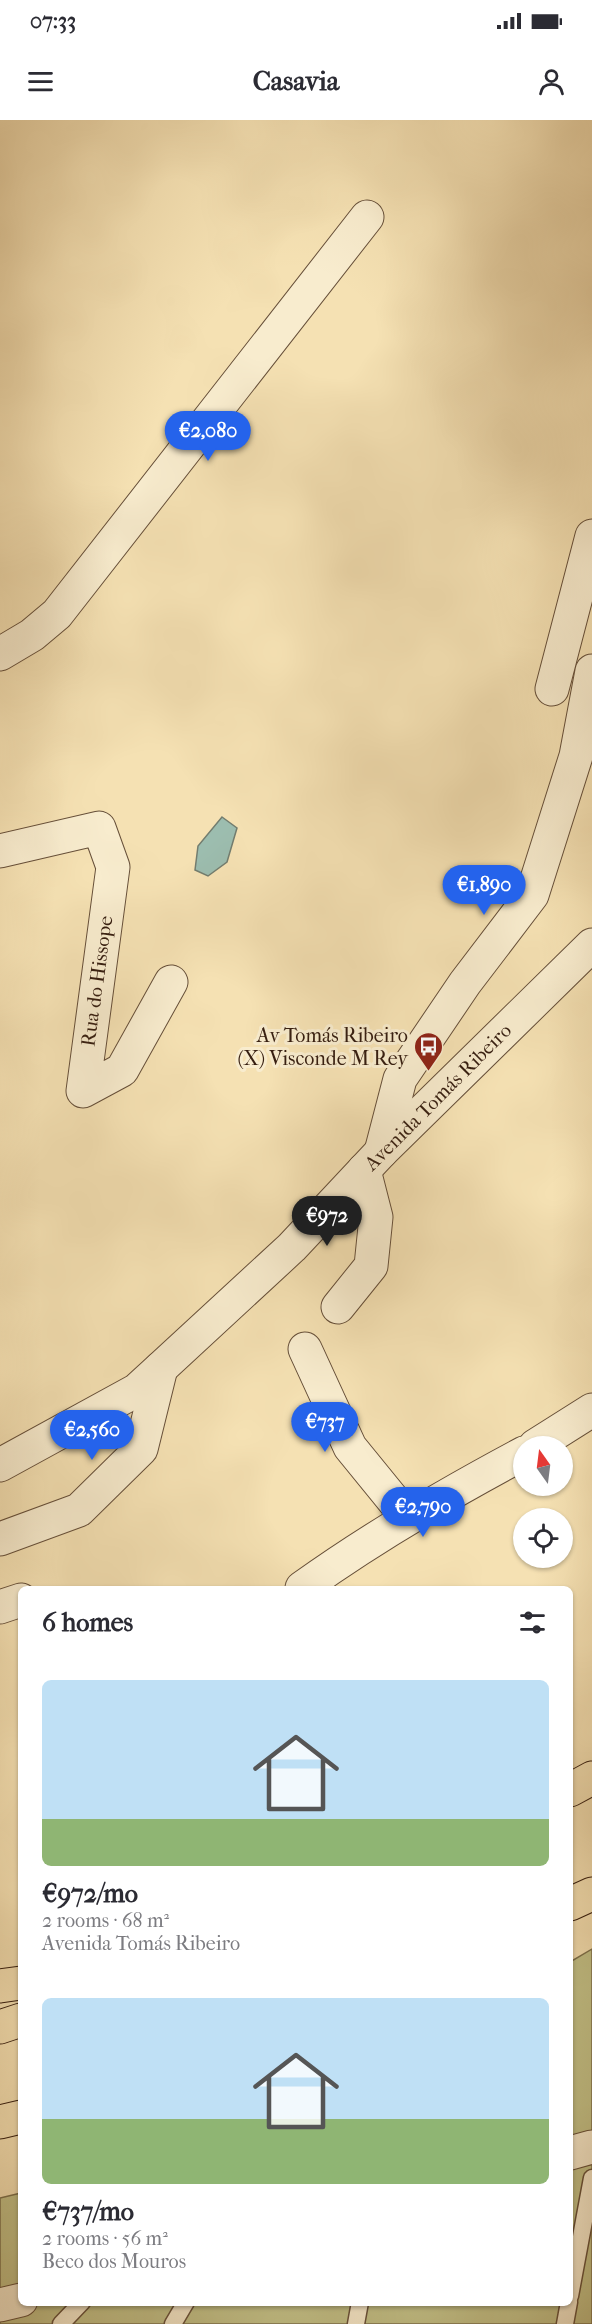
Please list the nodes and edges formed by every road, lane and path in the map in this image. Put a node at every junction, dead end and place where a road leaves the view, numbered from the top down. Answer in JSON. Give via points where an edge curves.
{"nodes":[{"id":1,"x":367,"y":216,"type":"dead end"},
{"id":2,"x":592,"y":536,"type":"edge"},
{"id":3,"x":0,"y":654,"type":"edge"},
{"id":4,"x":592,"y":671,"type":"edge"},
{"id":5,"x":552,"y":688,"type":"dead end"},
{"id":6,"x":0,"y":850,"type":"edge"},
{"id":7,"x":592,"y":945,"type":"edge"},
{"id":8,"x":171,"y":982,"type":"dead end"},
{"id":9,"x":373,"y":1161,"type":"junction"},
{"id":10,"x":338,"y":1307,"type":"dead end"},
{"id":11,"x":305,"y":1349,"type":"dead end"},
{"id":12,"x":161,"y":1368,"type":"junction"},
{"id":13,"x":592,"y":1410,"type":"edge"},
{"id":14,"x":551,"y":1436,"type":"edge"},
{"id":15,"x":513,"y":1459,"type":"edge"},
{"id":16,"x":0,"y":1465,"type":"edge"},
{"id":17,"x":407,"y":1518,"type":"junction"},
{"id":18,"x":0,"y":1539,"type":"edge"},
{"id":19,"x":305,"y":1586,"type":"edge"},
{"id":20,"x":18,"y":1601,"type":"edge"},
{"id":21,"x":0,"y":1607,"type":"edge"},
{"id":22,"x":592,"y":1778,"type":"edge"},
{"id":23,"x":573,"y":1788,"type":"edge"},
{"id":24,"x":592,"y":1894,"type":"edge"},
{"id":25,"x":573,"y":1903,"type":"edge"},
{"id":26,"x":18,"y":1983,"type":"edge"},
{"id":27,"x":0,"y":1986,"type":"edge"},
{"id":28,"x":18,"y":2021,"type":"edge"},
{"id":29,"x":0,"y":2027,"type":"edge"},
{"id":30,"x":18,"y":2118,"type":"edge"},
{"id":31,"x":0,"y":2122,"type":"edge"},
{"id":32,"x":592,"y":2147,"type":"edge"},
{"id":33,"x":573,"y":2152,"type":"edge"},
{"id":34,"x":592,"y":2178,"type":"edge"},
{"id":35,"x":573,"y":2280,"type":"edge"},
{"id":36,"x":18,"y":2301,"type":"edge"},
{"id":37,"x":0,"y":2305,"type":"edge"},
{"id":38,"x":78,"y":2306,"type":"edge"},
{"id":39,"x":184,"y":2306,"type":"edge"},
{"id":40,"x":359,"y":2306,"type":"edge"},
{"id":41,"x":568,"y":2306,"type":"edge"},
{"id":42,"x":61,"y":2324,"type":"edge"},
{"id":43,"x":173,"y":2324,"type":"edge"},
{"id":44,"x":356,"y":2324,"type":"edge"},
{"id":45,"x":565,"y":2324,"type":"edge"}],
"edges":[{"from":1,"to":3,"type":"street","via":[[57,614]]},
{"from":2,"to":5,"type":"street"},
{"from":4,"to":9,"type":"street","via":[[576,756],[532,895],[465,983],[400,1079]]},
{"from":6,"to":8,"type":"street","name":"Rua do Hissope","via":[[99,828],[113,867],[82,1091],[122,1071]]},
{"from":7,"to":9,"type":"street","name":"Avenida Tomás Ribeiro"},
{"from":9,"to":10,"type":"street","via":[[376,1217],[371,1266]]},
{"from":9,"to":12,"type":"street","name":"Avenida Tomás Ribeiro","via":[[292,1247]]},
{"from":11,"to":17,"type":"street","via":[[350,1447]]},
{"from":12,"to":16,"type":"street","name":"Avenida Tomás Ribeiro","via":[[137,1390]]},
{"from":12,"to":18,"type":"street","via":[[141,1449],[79,1510]]},
{"from":13,"to":14,"type":"street"},
{"from":15,"to":17,"type":"street"},
{"from":17,"to":19,"type":"street"},
{"from":20,"to":21,"type":"street"},
{"from":22,"to":23,"type":"highway"},
{"from":24,"to":25,"type":"highway"},
{"from":26,"to":27,"type":"highway"},
{"from":28,"to":29,"type":"highway"},
{"from":30,"to":31,"type":"highway"},
{"from":32,"to":33,"type":"street"},
{"from":34,"to":35,"type":"lane"},
{"from":36,"to":37,"type":"street"},
{"from":38,"to":42,"type":"lane"},
{"from":39,"to":43,"type":"lane"},
{"from":40,"to":44,"type":"lane"},
{"from":41,"to":45,"type":"lane"}]}
